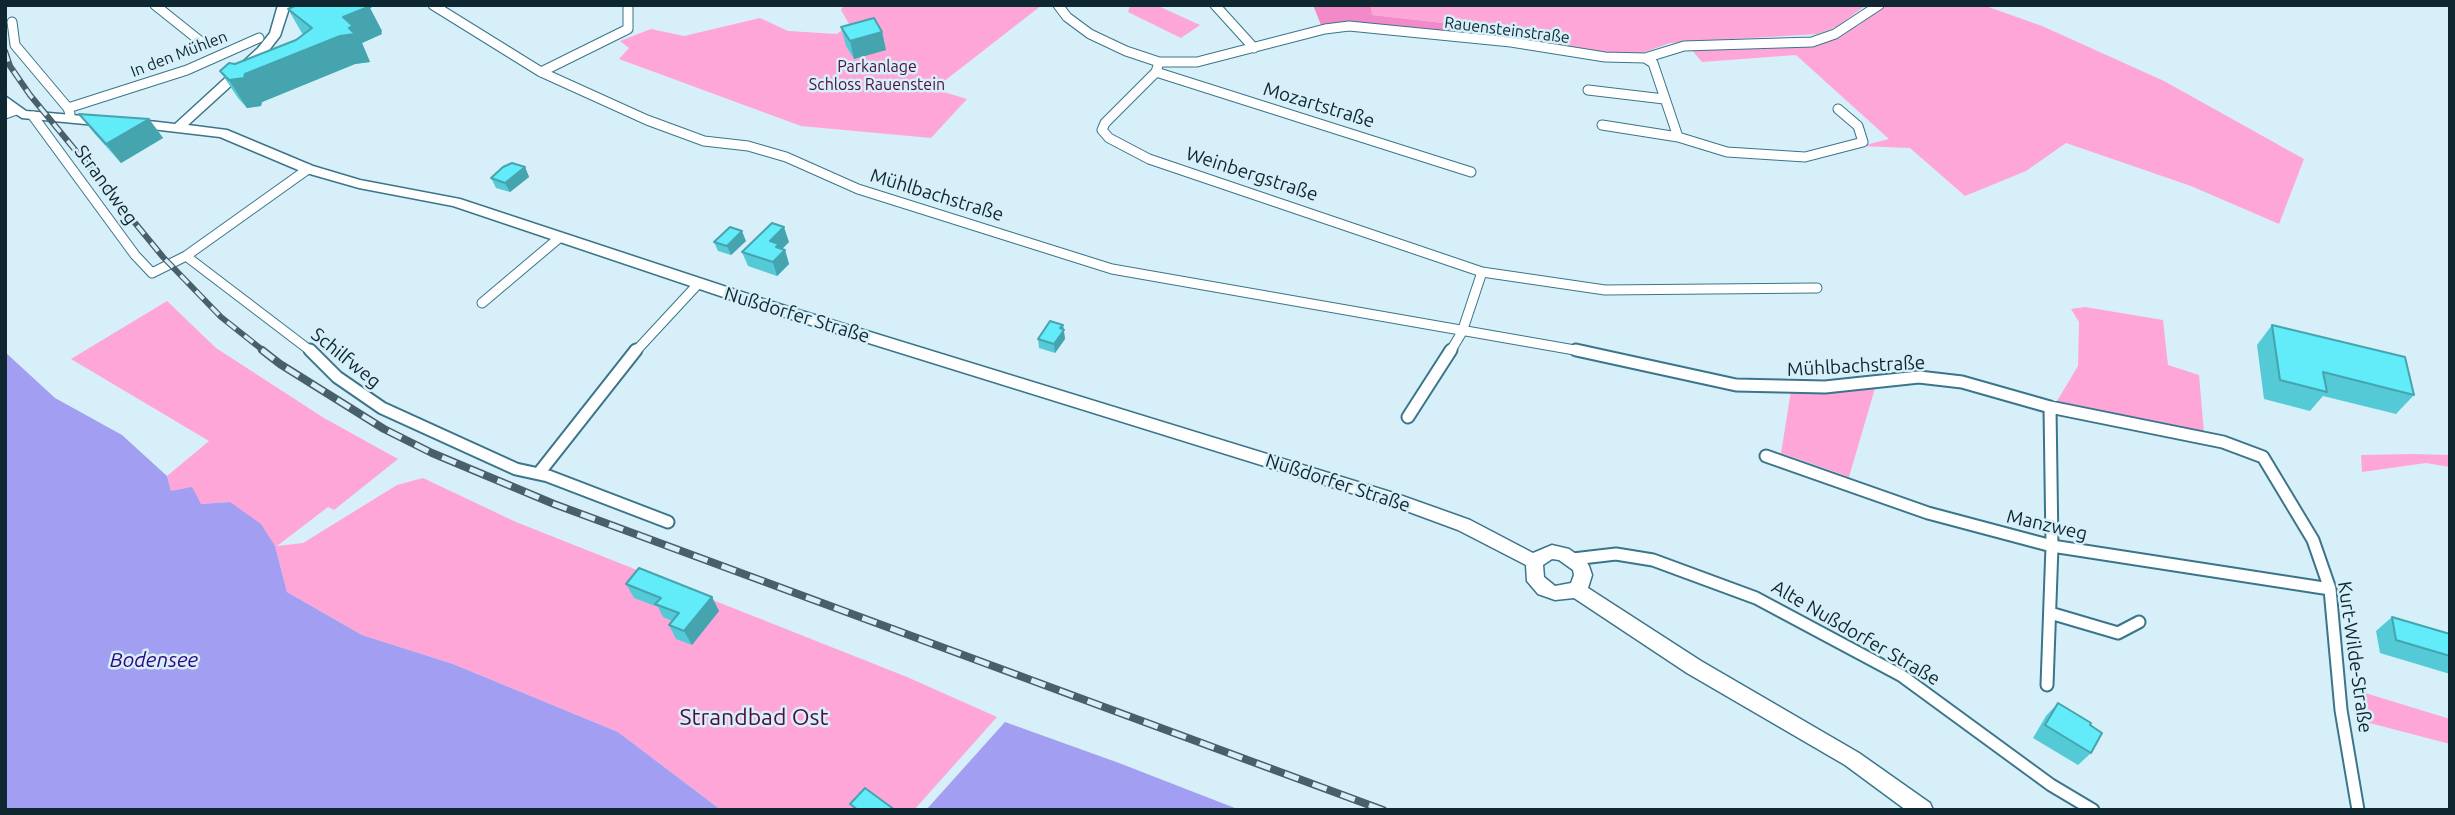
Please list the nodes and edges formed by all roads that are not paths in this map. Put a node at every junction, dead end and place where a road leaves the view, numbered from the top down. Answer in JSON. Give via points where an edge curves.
{"nodes":[{"id":1,"x":155,"y":5,"type":"edge"},
{"id":2,"x":284,"y":5,"type":"edge"},
{"id":3,"x":433,"y":5,"type":"edge"},
{"id":4,"x":628,"y":5,"type":"edge"},
{"id":5,"x":1058,"y":5,"type":"edge"},
{"id":6,"x":1215,"y":5,"type":"edge"},
{"id":7,"x":1879,"y":5,"type":"edge"},
{"id":8,"x":12,"y":22,"type":"dead end"},
{"id":9,"x":259,"y":38,"type":"dead end"},
{"id":10,"x":205,"y":45,"type":"dead end"},
{"id":11,"x":1254,"y":48,"type":"junction"},
{"id":12,"x":1645,"y":58,"type":"junction"},
{"id":13,"x":1157,"y":67,"type":"junction"},
{"id":14,"x":541,"y":72,"type":"junction"},
{"id":15,"x":1588,"y":90,"type":"dead end"},
{"id":16,"x":1664,"y":99,"type":"junction"},
{"id":17,"x":5,"y":100,"type":"edge"},
{"id":18,"x":1838,"y":110,"type":"dead end"},
{"id":19,"x":10,"y":112,"type":"edge"},
{"id":20,"x":71,"y":114,"type":"junction"},
{"id":21,"x":33,"y":116,"type":"junction"},
{"id":22,"x":1602,"y":125,"type":"dead end"},
{"id":23,"x":179,"y":127,"type":"junction"},
{"id":24,"x":1678,"y":137,"type":"junction"},
{"id":25,"x":308,"y":169,"type":"junction"},
{"id":26,"x":1471,"y":172,"type":"dead end"},
{"id":27,"x":558,"y":238,"type":"junction"},
{"id":28,"x":186,"y":256,"type":"junction"},
{"id":29,"x":1482,"y":272,"type":"junction"},
{"id":30,"x":698,"y":284,"type":"junction"},
{"id":31,"x":1817,"y":288,"type":"dead end"},
{"id":32,"x":482,"y":303,"type":"dead end"},
{"id":33,"x":1462,"y":332,"type":"junction"},
{"id":34,"x":2050,"y":407,"type":"junction"},
{"id":35,"x":1408,"y":416,"type":"dead end"},
{"id":36,"x":1766,"y":456,"type":"dead end"},
{"id":37,"x":539,"y":473,"type":"junction"},
{"id":38,"x":2278,"y":478,"type":"joint"},
{"id":39,"x":668,"y":522,"type":"dead end"},
{"id":40,"x":2052,"y":546,"type":"junction"},
{"id":41,"x":1573,"y":559,"type":"junction"},
{"id":42,"x":1535,"y":562,"type":"junction"},
{"id":43,"x":2330,"y":589,"type":"junction"},
{"id":44,"x":1576,"y":590,"type":"junction"},
{"id":45,"x":2050,"y":613,"type":"junction"},
{"id":46,"x":2139,"y":622,"type":"dead end"},
{"id":47,"x":2047,"y":685,"type":"dead end"},
{"id":48,"x":1923,"y":810,"type":"edge"},
{"id":49,"x":2093,"y":810,"type":"edge"},
{"id":50,"x":2358,"y":810,"type":"edge"}],
"edges":[{"from":1,"to":10,"type":"street"},
{"from":2,"to":23,"type":"street","via":[[276,33],[262,51]]},
{"from":3,"to":14,"type":"street","name":"Mühlbachstraße"},
{"from":4,"to":14,"type":"street","via":[[628,29]]},
{"from":5,"to":13,"type":"street","name":"Rauensteinstraße","via":[[1090,34]]},
{"from":6,"to":11,"type":"street"},
{"from":7,"to":12,"type":"street","name":"Rauensteinstraße","via":[[1835,34],[1812,42],[1684,46]]},
{"from":8,"to":20,"type":"street","via":[[15,45]]},
{"from":9,"to":20,"type":"street","name":"In den Mühlen"},
{"from":11,"to":12,"type":"street","name":"Rauensteinstraße","via":[[1349,26]]},
{"from":11,"to":13,"type":"street","name":"Rauensteinstraße"},
{"from":12,"to":16,"type":"street","via":[[1653,63]]},
{"from":13,"to":26,"type":"street","name":"Mozartstraße"},
{"from":13,"to":29,"type":"street","name":"Weinbergstraße","via":[[1105,123],[1102,130],[1109,138],[1149,159]]},
{"from":14,"to":33,"type":"street","name":"Mühlbachstraße","via":[[704,141],[748,146],[786,157],[858,189],[1112,269]]},
{"from":15,"to":16,"type":"street"},
{"from":16,"to":24,"type":"street"},
{"from":17,"to":19,"type":"street"},
{"from":18,"to":24,"type":"street","via":[[1858,126],[1863,142],[1805,156],[1763,156],[1727,152]]},
{"from":19,"to":21,"type":"street","name":"Nußdorfer Straße"},
{"from":20,"to":21,"type":"street","name":"Nußdorfer Straße"},
{"from":20,"to":23,"type":"street","name":"Nußdorfer Straße"},
{"from":21,"to":28,"type":"street","name":"Strandweg","via":[[152,273]]},
{"from":22,"to":24,"type":"street"},
{"from":23,"to":25,"type":"street","name":"Nußdorfer Straße","via":[[222,133]]},
{"from":25,"to":27,"type":"street","name":"Nußdorfer Straße","via":[[455,202]]},
{"from":25,"to":28,"type":"street"},
{"from":27,"to":30,"type":"street","name":"Nußdorfer Straße"},
{"from":27,"to":32,"type":"street"},
{"from":28,"to":37,"type":"street","name":"Schilfweg","via":[[382,408],[516,469]]},
{"from":29,"to":31,"type":"street","name":"Weinbergstraße","via":[[1605,290]]},
{"from":29,"to":33,"type":"street"},
{"from":30,"to":37,"type":"street","via":[[622,365]]},
{"from":30,"to":42,"type":"street","name":"Nußdorfer Straße","via":[[1397,501],[1464,525]]},
{"from":33,"to":34,"type":"street","name":"Mühlbachstraße","via":[[1611,356],[1736,385],[1825,387],[1919,376],[1962,382]]},
{"from":33,"to":35,"type":"street"},
{"from":34,"to":38,"type":"street","name":"Mühlbachstraße","via":[[2223,442],[2263,457]]},
{"from":34,"to":40,"type":"street"},
{"from":36,"to":40,"type":"street","name":"Manzweg","via":[[1928,513]]},
{"from":37,"to":39,"type":"street","name":"Schilfweg"},
{"from":38,"to":43,"type":"street","name":"Kurt-Wilde-Straße","via":[[2313,540]]},
{"from":40,"to":43,"type":"street","name":"Manzweg"},
{"from":40,"to":45,"type":"street"},
{"from":41,"to":42,"type":"street","via":[[1552,552]]},
{"from":41,"to":44,"type":"street","via":[[1583,575]]},
{"from":41,"to":49,"type":"street","name":"Alte Nußdorfer Straße","via":[[1616,554],[1653,560],[1756,598],[1902,676],[2051,785]]},
{"from":42,"to":44,"type":"street","via":[[1532,571],[1544,589],[1555,593]]},
{"from":43,"to":50,"type":"street","name":"Kurt-Wilde-Straße","via":[[2341,710]]},
{"from":44,"to":48,"type":"street","via":[[1694,667],[1852,758]]},
{"from":45,"to":46,"type":"street","via":[[2118,633]]},
{"from":45,"to":47,"type":"street"}]}
